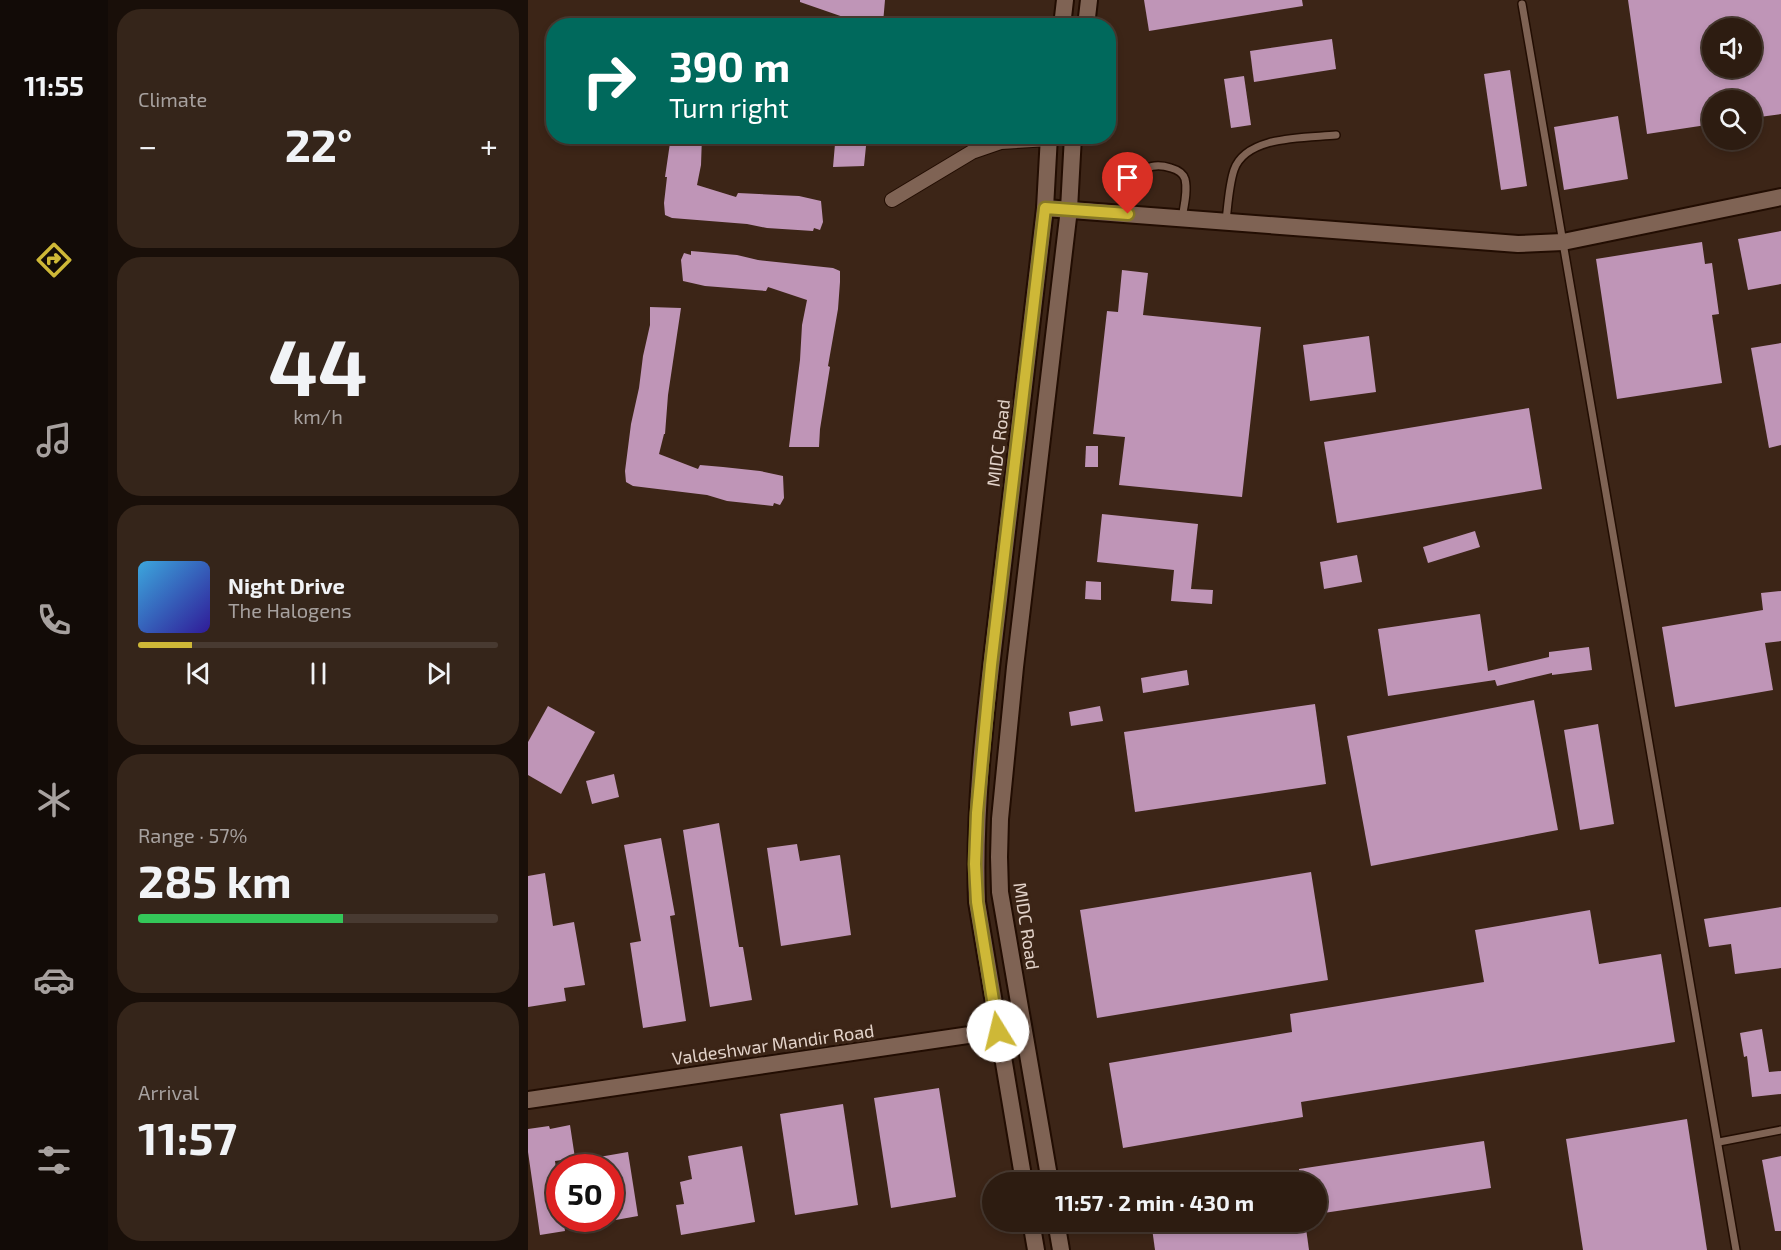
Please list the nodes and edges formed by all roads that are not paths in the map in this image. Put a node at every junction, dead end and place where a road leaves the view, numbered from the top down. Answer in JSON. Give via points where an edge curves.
{"nodes":[{"id":1,"x":1065,"y":0,"type":"edge"},
{"id":2,"x":1089,"y":0,"type":"edge"},
{"id":3,"x":1522,"y":4,"type":"dead end"},
{"id":4,"x":1063,"y":18,"type":"edge"},
{"id":5,"x":1087,"y":18,"type":"edge"},
{"id":6,"x":1336,"y":135,"type":"dead end"},
{"id":7,"x":995,"y":144,"type":"edge"},
{"id":8,"x":1049,"y":144,"type":"edge"},
{"id":9,"x":1073,"y":144,"type":"edge"},
{"id":10,"x":1781,"y":197,"type":"edge"},
{"id":11,"x":892,"y":200,"type":"dead end"},
{"id":12,"x":1045,"y":208,"type":"junction"},
{"id":13,"x":1069,"y":209,"type":"junction"},
{"id":14,"x":1128,"y":214,"type":"junction"},
{"id":15,"x":1182,"y":218,"type":"junction"},
{"id":16,"x":1226,"y":221,"type":"junction"},
{"id":17,"x":1563,"y":242,"type":"junction"},
{"id":18,"x":1023,"y":1027,"type":"junction"},
{"id":19,"x":998,"y":1031,"type":"junction"},
{"id":20,"x":528,"y":1100,"type":"edge"},
{"id":21,"x":1781,"y":1130,"type":"edge"},
{"id":22,"x":1719,"y":1142,"type":"junction"},
{"id":23,"x":1022,"y":1172,"type":"edge"},
{"id":24,"x":1048,"y":1172,"type":"edge"},
{"id":25,"x":1033,"y":1232,"type":"edge"},
{"id":26,"x":1058,"y":1232,"type":"edge"},
{"id":27,"x":1036,"y":1250,"type":"edge"},
{"id":28,"x":1061,"y":1250,"type":"edge"},
{"id":29,"x":1736,"y":1250,"type":"edge"}],
"edges":[{"from":1,"to":4,"type":"main road"},
{"from":2,"to":5,"type":"main road"},
{"from":3,"to":17,"type":"lane"},
{"from":6,"to":16,"type":"lane","via":[[1269,142],[1245,153],[1234,168]]},
{"from":7,"to":11,"type":"street","via":[[972,152]]},
{"from":8,"to":12,"type":"main road","name":"MIDC Road"},
{"from":9,"to":13,"type":"main road","name":"MIDC Road"},
{"from":10,"to":17,"type":"main road"},
{"from":12,"to":13,"type":"main road"},
{"from":12,"to":19,"type":"main road","name":"MIDC Road","via":[[977,813],[977,902]]},
{"from":13,"to":14,"type":"main road"},
{"from":13,"to":18,"type":"main road","name":"MIDC Road","via":[[1000,819],[1000,892]]},
{"from":14,"to":15,"type":"main road"},
{"from":14,"to":15,"type":"lane","via":[[1139,175],[1155,165],[1179,170],[1185,177]]},
{"from":15,"to":16,"type":"main road"},
{"from":16,"to":17,"type":"main road","via":[[1518,244]]},
{"from":17,"to":22,"type":"lane"},
{"from":18,"to":19,"type":"main road","name":"Valdeshwar Mandir Road"},
{"from":18,"to":24,"type":"main road","name":"MIDC Road"},
{"from":19,"to":20,"type":"main road","name":"Valdeshwar Mandir Road"},
{"from":19,"to":23,"type":"main road","name":"MIDC Road"},
{"from":21,"to":22,"type":"lane"},
{"from":22,"to":29,"type":"lane"},
{"from":25,"to":27,"type":"main road"},
{"from":26,"to":28,"type":"main road"}]}
